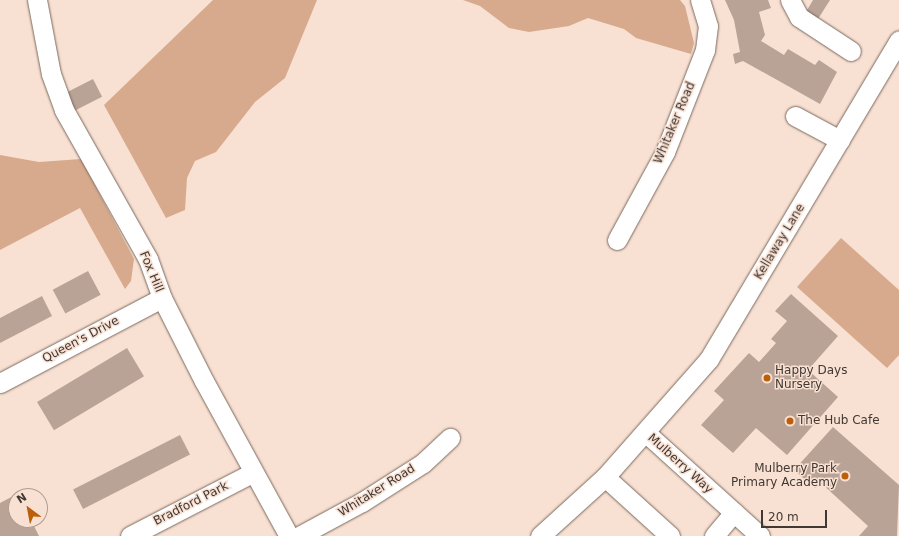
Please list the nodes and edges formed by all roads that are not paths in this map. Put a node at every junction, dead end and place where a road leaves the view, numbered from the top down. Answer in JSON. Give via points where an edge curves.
{"nodes":[{"id":1,"x":37,"y":0,"type":"edge"},
{"id":2,"x":700,"y":0,"type":"edge"},
{"id":3,"x":790,"y":0,"type":"edge"},
{"id":4,"x":899,"y":40,"type":"edge"},
{"id":5,"x":851,"y":51,"type":"dead end"},
{"id":6,"x":795,"y":116,"type":"dead end"},
{"id":7,"x":840,"y":140,"type":"junction"},
{"id":8,"x":617,"y":240,"type":"dead end"},
{"id":9,"x":162,"y":298,"type":"junction"},
{"id":10,"x":0,"y":383,"type":"edge"},
{"id":11,"x":645,"y":432,"type":"junction"},
{"id":12,"x":450,"y":438,"type":"dead end"},
{"id":13,"x":252,"y":473,"type":"junction"},
{"id":14,"x":605,"y":477,"type":"junction"},
{"id":15,"x":734,"y":512,"type":"junction"},
{"id":16,"x":130,"y":536,"type":"edge"},
{"id":17,"x":289,"y":536,"type":"edge"},
{"id":18,"x":299,"y":536,"type":"edge"},
{"id":19,"x":540,"y":536,"type":"edge"},
{"id":20,"x":670,"y":536,"type":"edge"},
{"id":21,"x":714,"y":536,"type":"edge"},
{"id":22,"x":760,"y":536,"type":"edge"}],
"edges":[{"from":1,"to":9,"type":"street","name":"Fox Hill","via":[[51,74],[64,110],[148,259]]},
{"from":2,"to":8,"type":"street","name":"Whitaker Road","via":[[708,26],[705,50],[664,152]]},
{"from":3,"to":5,"type":"street","via":[[799,17]]},
{"from":4,"to":7,"type":"street","name":"Kellaway Lane"},
{"from":6,"to":7,"type":"street"},
{"from":7,"to":11,"type":"street","name":"Kellaway Lane","via":[[709,359]]},
{"from":9,"to":10,"type":"street","name":"Queen's Drive"},
{"from":9,"to":13,"type":"street","name":"Fox Hill"},
{"from":11,"to":14,"type":"street","name":"Mulberry Way"},
{"from":11,"to":15,"type":"street","name":"Mulberry Way"},
{"from":12,"to":18,"type":"street","name":"Whitaker Road","via":[[423,463],[362,502]]},
{"from":13,"to":16,"type":"street","name":"Bradford Park"},
{"from":13,"to":17,"type":"street","name":"Fox Hill"},
{"from":14,"to":19,"type":"street","name":"Mulberry Way"},
{"from":14,"to":20,"type":"street"},
{"from":15,"to":21,"type":"street"},
{"from":15,"to":22,"type":"street","name":"Mulberry Way"}]}
